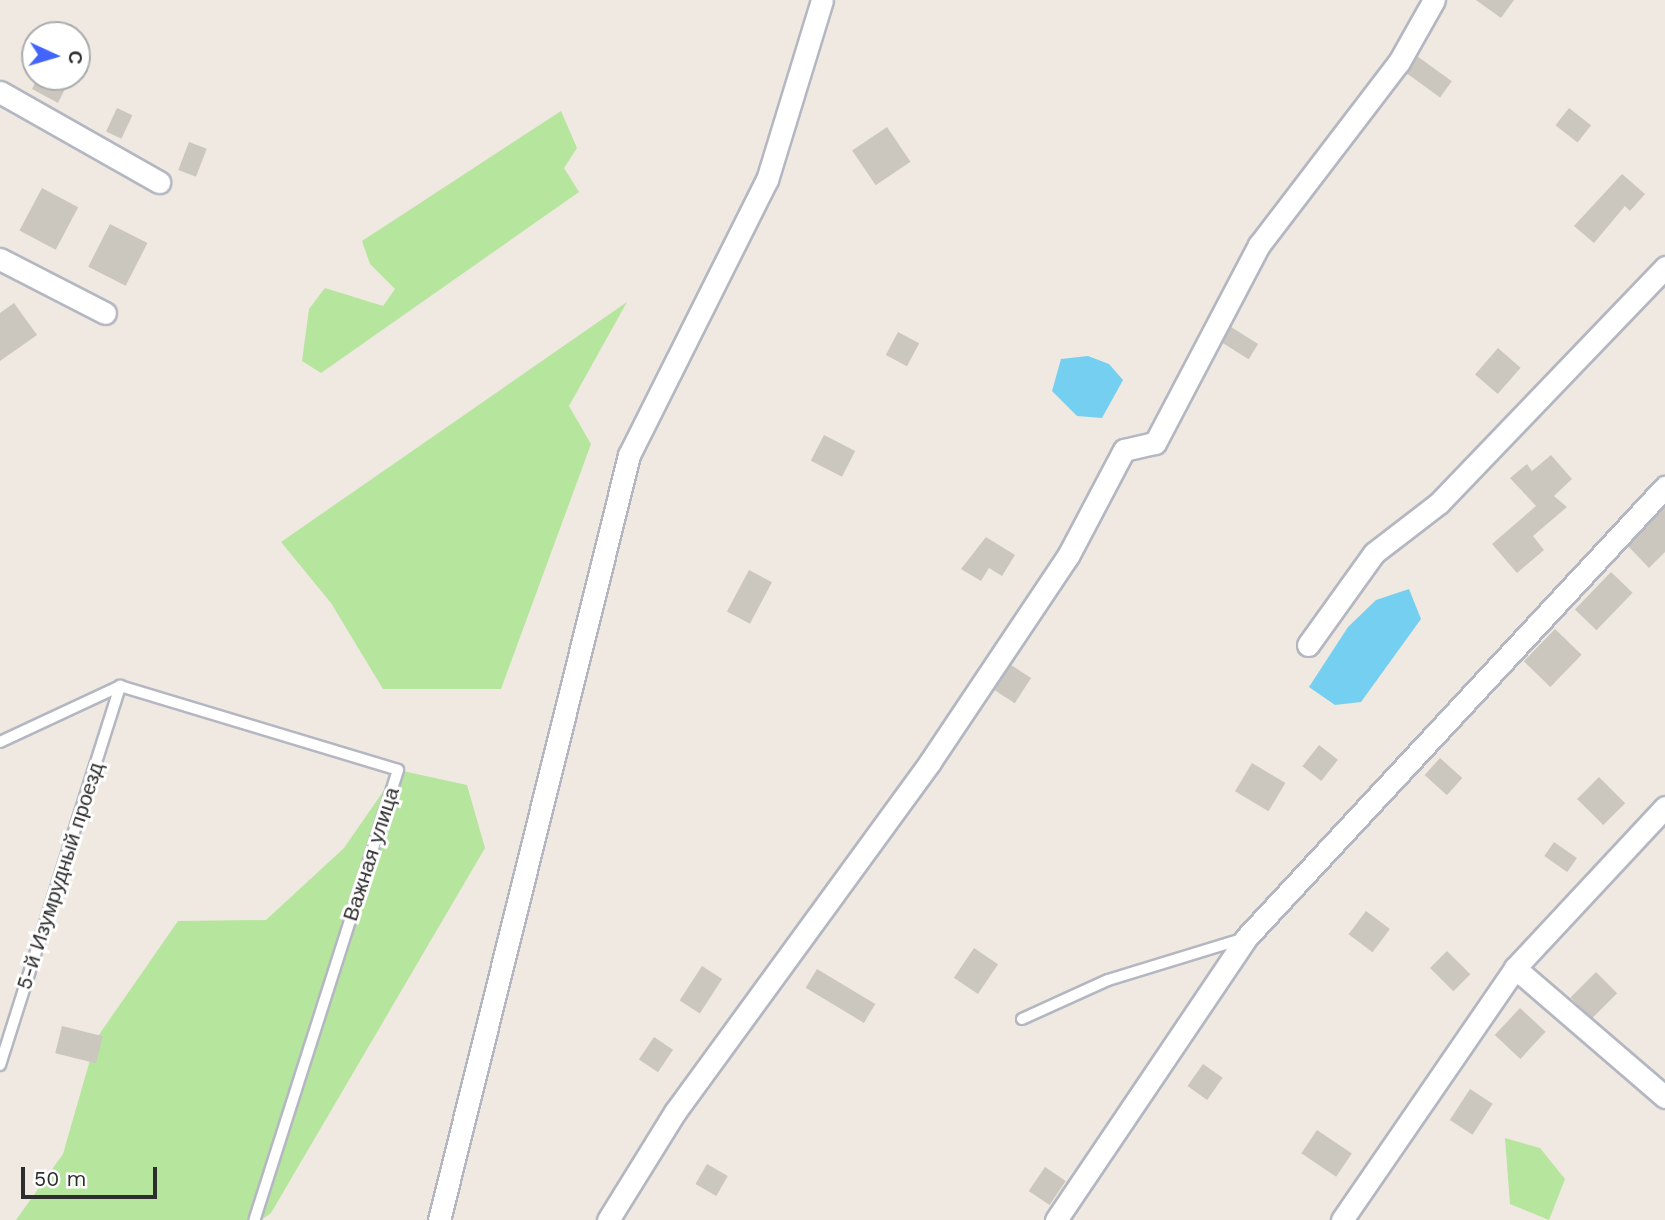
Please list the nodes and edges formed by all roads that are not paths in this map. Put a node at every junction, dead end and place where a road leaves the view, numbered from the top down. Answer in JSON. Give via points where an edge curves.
{"nodes":[{"id":1,"x":822,"y":0,"type":"edge"},
{"id":2,"x":1434,"y":0,"type":"edge"},
{"id":3,"x":0,"y":92,"type":"edge"},
{"id":4,"x":159,"y":182,"type":"dead end"},
{"id":5,"x":0,"y":259,"type":"edge"},
{"id":6,"x":1665,"y":267,"type":"edge"},
{"id":7,"x":105,"y":313,"type":"dead end"},
{"id":8,"x":1665,"y":487,"type":"edge"},
{"id":9,"x":1308,"y":645,"type":"dead end"},
{"id":10,"x":120,"y":686,"type":"junction"},
{"id":11,"x":0,"y":742,"type":"edge"},
{"id":12,"x":1665,"y":807,"type":"edge"},
{"id":13,"x":1246,"y":939,"type":"junction"},
{"id":14,"x":1515,"y":968,"type":"junction"},
{"id":15,"x":1022,"y":1019,"type":"dead end"},
{"id":16,"x":0,"y":1065,"type":"edge"},
{"id":17,"x":1665,"y":1097,"type":"edge"},
{"id":18,"x":254,"y":1220,"type":"edge"},
{"id":19,"x":439,"y":1220,"type":"edge"},
{"id":20,"x":608,"y":1220,"type":"edge"},
{"id":21,"x":1056,"y":1220,"type":"edge"},
{"id":22,"x":1342,"y":1220,"type":"edge"}],
"edges":[{"from":1,"to":19,"type":"street","via":[[767,180],[629,454]]},
{"from":2,"to":20,"type":"street","via":[[1399,62],[1259,245],[1155,443],[1124,450],[1068,556],[969,705],[675,1112]]},
{"from":3,"to":4,"type":"street"},
{"from":5,"to":7,"type":"street"},
{"from":6,"to":9,"type":"street","via":[[1439,503],[1374,553]]},
{"from":8,"to":13,"type":"street"},
{"from":10,"to":11,"type":"lane"},
{"from":10,"to":16,"type":"lane","name":"5-й Изумрудный проезд"},
{"from":10,"to":18,"type":"lane","name":"Важная улица","via":[[398,770]]},
{"from":12,"to":14,"type":"street"},
{"from":13,"to":15,"type":"lane","via":[[1108,980]]},
{"from":13,"to":21,"type":"street"},
{"from":14,"to":17,"type":"street"},
{"from":14,"to":22,"type":"street"}]}
